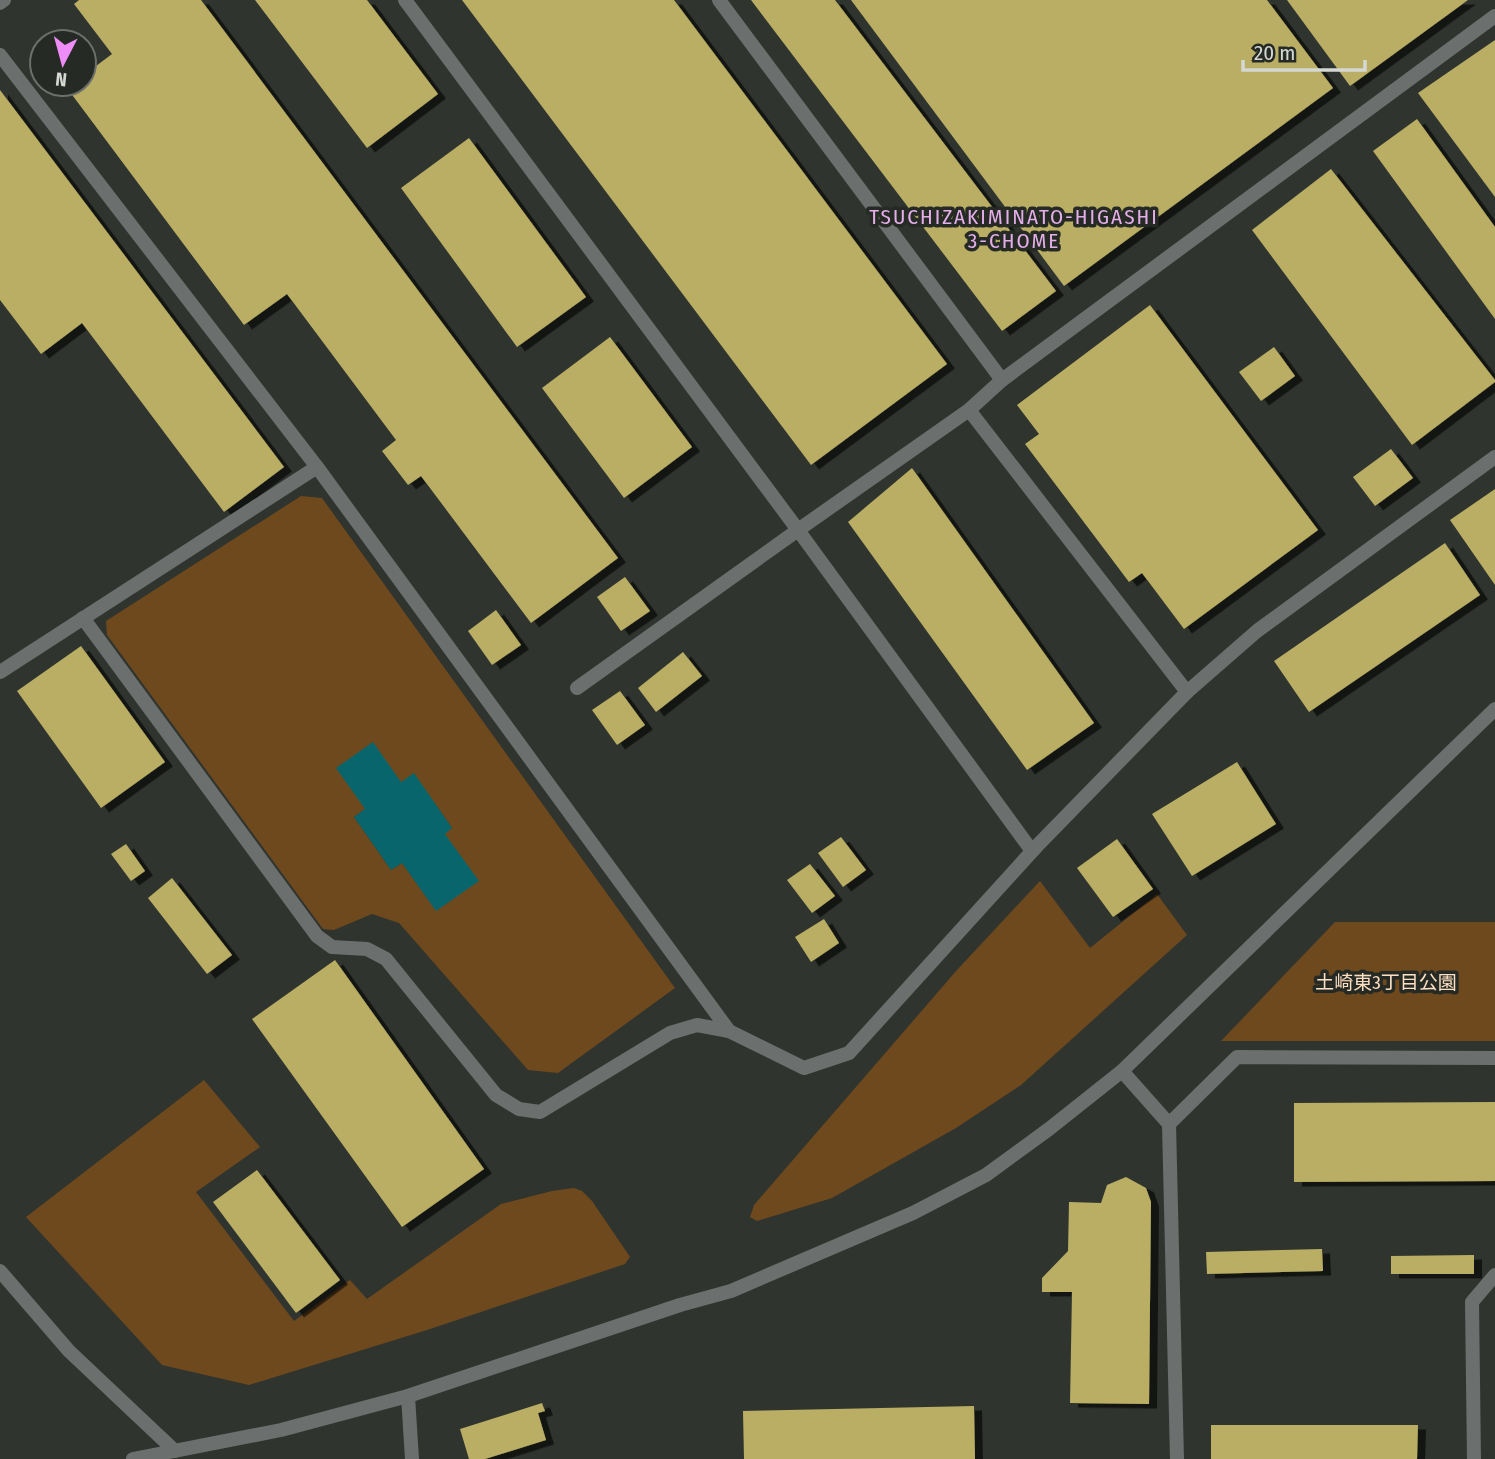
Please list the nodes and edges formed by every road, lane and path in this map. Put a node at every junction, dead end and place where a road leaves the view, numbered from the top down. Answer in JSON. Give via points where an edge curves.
{"nodes":[{"id":1,"x":405,"y":0,"type":"edge"},
{"id":2,"x":719,"y":0,"type":"edge"},
{"id":3,"x":1495,"y":16,"type":"edge"},
{"id":4,"x":0,"y":55,"type":"edge"},
{"id":5,"x":1002,"y":380,"type":"junction"},
{"id":6,"x":969,"y":411,"type":"junction"},
{"id":7,"x":1495,"y":457,"type":"edge"},
{"id":8,"x":317,"y":467,"type":"junction"},
{"id":9,"x":798,"y":530,"type":"junction"},
{"id":10,"x":83,"y":618,"type":"junction"},
{"id":11,"x":0,"y":672,"type":"edge"},
{"id":12,"x":577,"y":688,"type":"dead end"},
{"id":13,"x":1187,"y":692,"type":"junction"},
{"id":14,"x":1495,"y":709,"type":"edge"},
{"id":15,"x":1036,"y":847,"type":"junction"},
{"id":16,"x":729,"y":1031,"type":"junction"},
{"id":17,"x":1495,"y":1058,"type":"edge"},
{"id":18,"x":1122,"y":1071,"type":"junction"},
{"id":19,"x":1169,"y":1124,"type":"junction"},
{"id":20,"x":0,"y":1271,"type":"edge"},
{"id":21,"x":1495,"y":1275,"type":"edge"},
{"id":22,"x":408,"y":1396,"type":"junction"},
{"id":23,"x":175,"y":1451,"type":"junction"},
{"id":24,"x":133,"y":1459,"type":"edge"},
{"id":25,"x":412,"y":1459,"type":"edge"},
{"id":26,"x":1177,"y":1459,"type":"edge"},
{"id":27,"x":1474,"y":1459,"type":"edge"}],
"edges":[{"from":1,"to":9,"type":"street"},
{"from":2,"to":5,"type":"street"},
{"from":3,"to":5,"type":"street"},
{"from":4,"to":8,"type":"street"},
{"from":5,"to":6,"type":"street"},
{"from":6,"to":9,"type":"street"},
{"from":6,"to":13,"type":"street"},
{"from":7,"to":13,"type":"street","via":[[1257,631]]},
{"from":8,"to":10,"type":"street"},
{"from":8,"to":16,"type":"street"},
{"from":9,"to":12,"type":"street"},
{"from":9,"to":15,"type":"street","via":[[1032,851]]},
{"from":10,"to":11,"type":"street"},
{"from":10,"to":16,"type":"street","via":[[317,936],[332,947],[367,949],[386,959],[496,1095],[519,1109],[540,1112],[670,1033],[697,1025]]},
{"from":13,"to":15,"type":"street"},
{"from":14,"to":18,"type":"street"},
{"from":15,"to":16,"type":"street","via":[[849,1053],[804,1068]]},
{"from":17,"to":19,"type":"street","via":[[1237,1057]]},
{"from":18,"to":19,"type":"street"},
{"from":18,"to":22,"type":"street","via":[[986,1175],[913,1213],[731,1291]]},
{"from":19,"to":26,"type":"street"},
{"from":20,"to":23,"type":"street","via":[[69,1351]]},
{"from":21,"to":27,"type":"street","via":[[1472,1302]]},
{"from":22,"to":23,"type":"street","via":[[281,1430]]},
{"from":22,"to":25,"type":"street"},
{"from":23,"to":24,"type":"street"}]}
